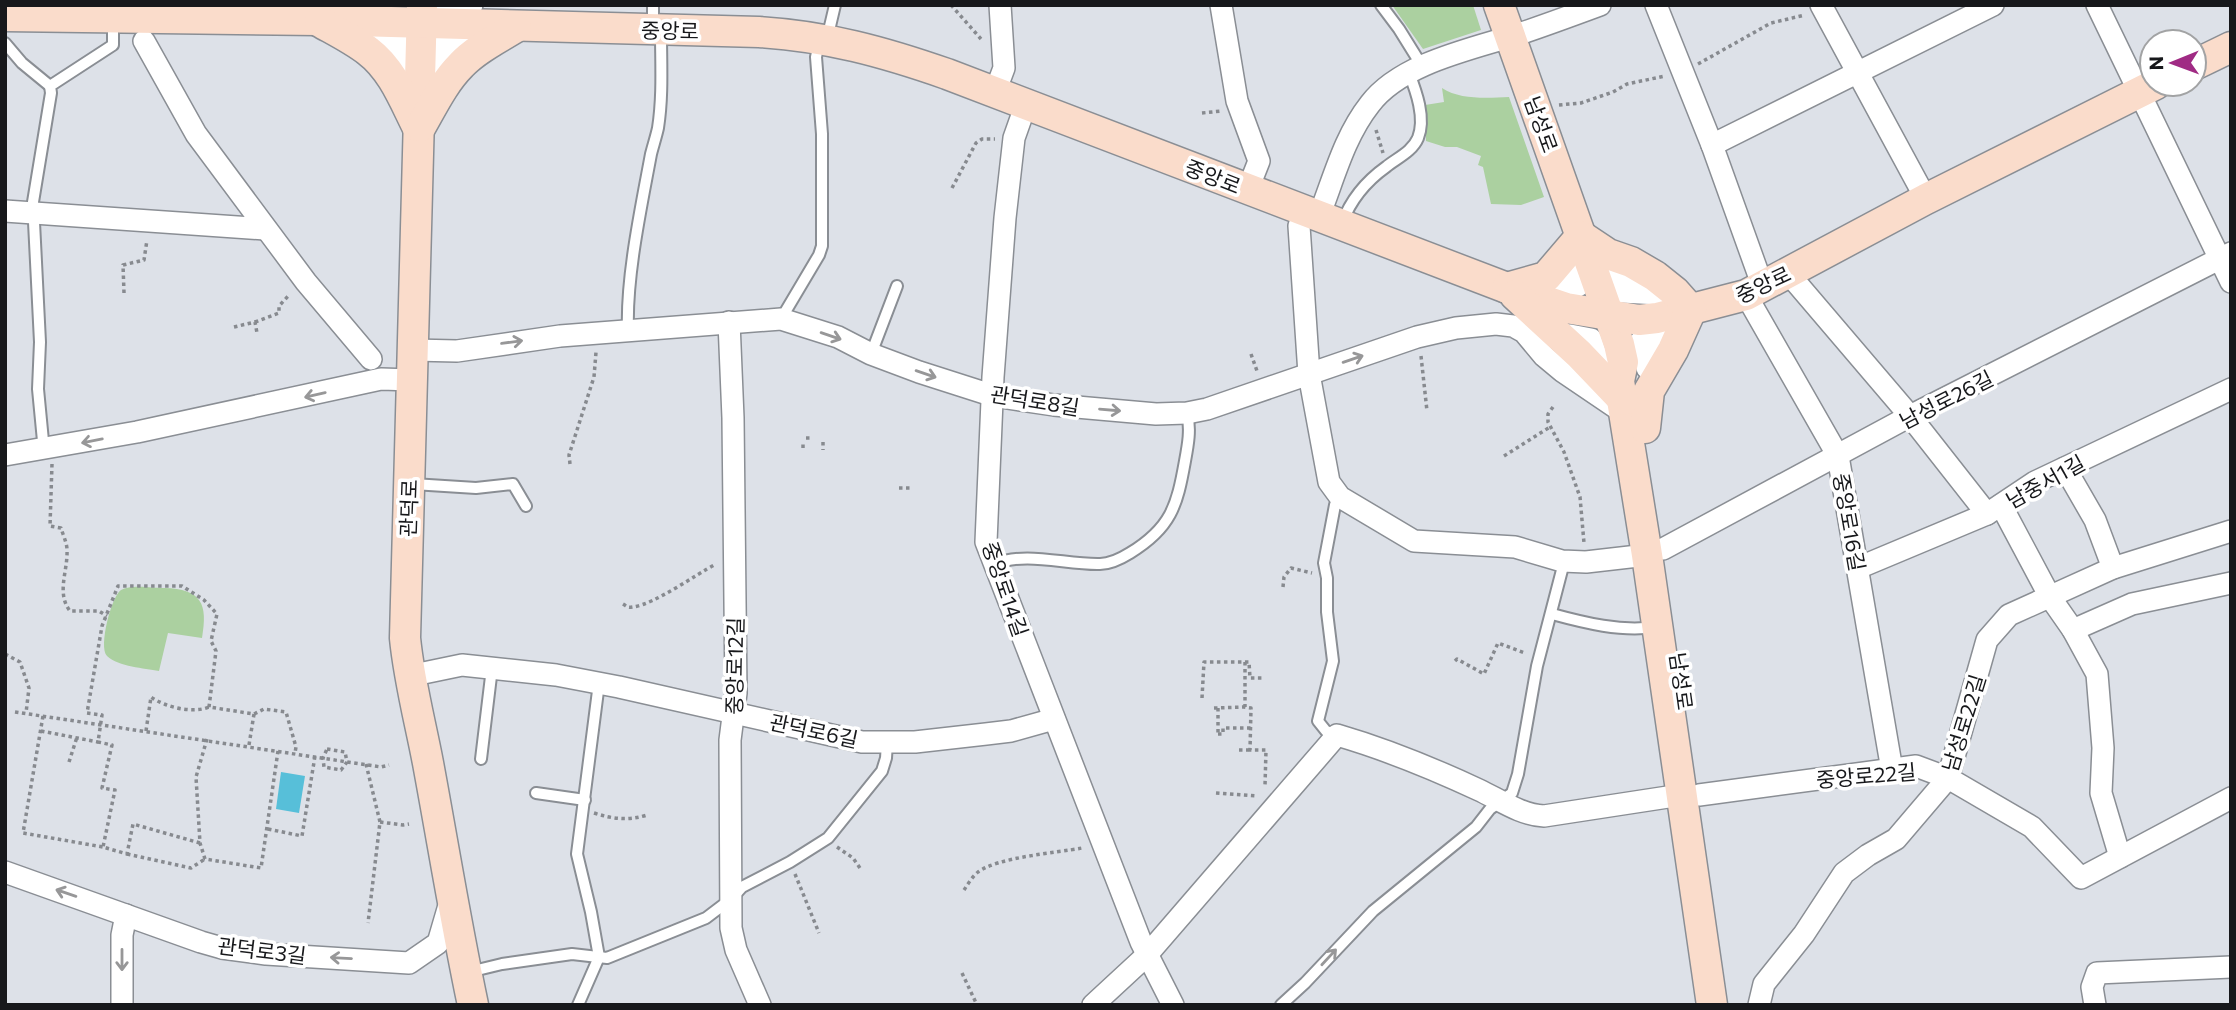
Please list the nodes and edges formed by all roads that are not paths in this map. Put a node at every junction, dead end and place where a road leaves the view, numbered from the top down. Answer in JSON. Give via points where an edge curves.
{"nodes":[{"id":1,"x":345,"y":5,"type":"edge"},
{"id":2,"x":445,"y":5,"type":"edge"},
{"id":3,"x":472,"y":5,"type":"edge"},
{"id":4,"x":486,"y":5,"type":"edge"},
{"id":5,"x":835,"y":5,"type":"edge"},
{"id":6,"x":1000,"y":5,"type":"edge"},
{"id":7,"x":1221,"y":5,"type":"edge"},
{"id":8,"x":1381,"y":5,"type":"edge"},
{"id":9,"x":1499,"y":5,"type":"edge"},
{"id":10,"x":1600,"y":5,"type":"edge"},
{"id":11,"x":1656,"y":5,"type":"edge"},
{"id":12,"x":1821,"y":5,"type":"edge"},
{"id":13,"x":1993,"y":5,"type":"edge"},
{"id":14,"x":2097,"y":5,"type":"edge"},
{"id":15,"x":1564,"y":12,"type":"edge"},
{"id":16,"x":422,"y":14,"type":"edge"},
{"id":17,"x":5,"y":16,"type":"edge"},
{"id":18,"x":113,"y":18,"type":"junction"},
{"id":19,"x":318,"y":20,"type":"junction"},
{"id":20,"x":656,"y":22,"type":"edge"},
{"id":21,"x":516,"y":27,"type":"junction"},
{"id":22,"x":1510,"y":37,"type":"junction"},
{"id":23,"x":823,"y":38,"type":"junction"},
{"id":24,"x":144,"y":41,"type":"dead end"},
{"id":25,"x":5,"y":43,"type":"edge"},
{"id":26,"x":2231,"y":47,"type":"edge"},
{"id":27,"x":2208,"y":58,"type":"edge"},
{"id":28,"x":1415,"y":69,"type":"junction"},
{"id":29,"x":1858,"y":73,"type":"junction"},
{"id":30,"x":2138,"y":73,"type":"edge"},
{"id":31,"x":999,"y":80,"type":"junction"},
{"id":32,"x":50,"y":86,"type":"junction"},
{"id":33,"x":2138,"y":93,"type":"edge"},
{"id":34,"x":2152,"y":98,"type":"edge"},
{"id":35,"x":1026,"y":104,"type":"junction"},
{"id":36,"x":419,"y":129,"type":"junction"},
{"id":37,"x":1712,"y":145,"type":"junction"},
{"id":38,"x":1248,"y":189,"type":"junction"},
{"id":39,"x":1926,"y":199,"type":"junction"},
{"id":40,"x":5,"y":211,"type":"edge"},
{"id":41,"x":33,"y":212,"type":"junction"},
{"id":42,"x":1322,"y":217,"type":"junction"},
{"id":43,"x":265,"y":229,"type":"junction"},
{"id":44,"x":1581,"y":236,"type":"junction"},
{"id":45,"x":2225,"y":256,"type":"edge"},
{"id":46,"x":2231,"y":282,"type":"edge"},
{"id":47,"x":1766,"y":285,"type":"junction"},
{"id":48,"x":897,"y":286,"type":"dead end"},
{"id":49,"x":1507,"y":288,"type":"junction"},
{"id":50,"x":1615,"y":302,"type":"junction"},
{"id":51,"x":1691,"y":310,"type":"junction"},
{"id":52,"x":780,"y":319,"type":"junction"},
{"id":53,"x":729,"y":322,"type":"junction"},
{"id":54,"x":628,"y":330,"type":"junction"},
{"id":55,"x":413,"y":350,"type":"junction"},
{"id":56,"x":871,"y":354,"type":"junction"},
{"id":57,"x":371,"y":359,"type":"dead end"},
{"id":58,"x":1309,"y":374,"type":"junction"},
{"id":59,"x":412,"y":380,"type":"junction"},
{"id":60,"x":2231,"y":389,"type":"edge"},
{"id":61,"x":994,"y":396,"type":"junction"},
{"id":62,"x":1187,"y":413,"type":"junction"},
{"id":63,"x":1631,"y":414,"type":"junction"},
{"id":64,"x":1910,"y":416,"type":"junction"},
{"id":65,"x":47,"y":449,"type":"junction"},
{"id":66,"x":5,"y":455,"type":"edge"},
{"id":67,"x":1839,"y":456,"type":"junction"},
{"id":68,"x":2065,"y":468,"type":"junction"},
{"id":69,"x":409,"y":483,"type":"junction"},
{"id":70,"x":1340,"y":497,"type":"junction"},
{"id":71,"x":526,"y":506,"type":"dead end"},
{"id":72,"x":1994,"y":509,"type":"junction"},
{"id":73,"x":2231,"y":531,"type":"edge"},
{"id":74,"x":1655,"y":552,"type":"junction"},
{"id":75,"x":1562,"y":561,"type":"junction"},
{"id":76,"x":994,"y":564,"type":"junction"},
{"id":77,"x":1858,"y":568,"type":"junction"},
{"id":78,"x":2113,"y":568,"type":"junction"},
{"id":79,"x":2231,"y":583,"type":"edge"},
{"id":80,"x":2050,"y":597,"type":"junction"},
{"id":81,"x":1552,"y":614,"type":"junction"},
{"id":82,"x":1657,"y":626,"type":"junction"},
{"id":83,"x":2073,"y":630,"type":"junction"},
{"id":84,"x":492,"y":667,"type":"junction"},
{"id":85,"x":409,"y":676,"type":"junction"},
{"id":86,"x":599,"y":683,"type":"junction"},
{"id":87,"x":734,"y":713,"type":"junction"},
{"id":88,"x":1054,"y":719,"type":"junction"},
{"id":89,"x":1337,"y":735,"type":"junction"},
{"id":90,"x":887,"y":743,"type":"junction"},
{"id":91,"x":481,"y":760,"type":"dead end"},
{"id":92,"x":1892,"y":770,"type":"junction"},
{"id":93,"x":1948,"y":778,"type":"junction"},
{"id":94,"x":536,"y":793,"type":"dead end"},
{"id":95,"x":1690,"y":795,"type":"junction"},
{"id":96,"x":2231,"y":798,"type":"edge"},
{"id":97,"x":585,"y":800,"type":"junction"},
{"id":98,"x":1501,"y":802,"type":"junction"},
{"id":99,"x":2120,"y":857,"type":"junction"},
{"id":100,"x":5,"y":872,"type":"edge"},
{"id":101,"x":731,"y":899,"type":"junction"},
{"id":102,"x":451,"y":900,"type":"junction"},
{"id":103,"x":126,"y":915,"type":"junction"},
{"id":104,"x":1146,"y":956,"type":"junction"},
{"id":105,"x":599,"y":957,"type":"junction"},
{"id":106,"x":2231,"y":967,"type":"edge"},
{"id":107,"x":466,"y":972,"type":"junction"},
{"id":108,"x":122,"y":1005,"type":"edge"},
{"id":109,"x":472,"y":1005,"type":"edge"},
{"id":110,"x":578,"y":1005,"type":"edge"},
{"id":111,"x":760,"y":1005,"type":"edge"},
{"id":112,"x":1093,"y":1005,"type":"edge"},
{"id":113,"x":1172,"y":1005,"type":"edge"},
{"id":114,"x":1281,"y":1005,"type":"edge"},
{"id":115,"x":1712,"y":1005,"type":"edge"},
{"id":116,"x":1729,"y":1005,"type":"edge"},
{"id":117,"x":1759,"y":1005,"type":"edge"},
{"id":118,"x":2095,"y":1005,"type":"edge"}],
"edges":[{"from":1,"to":19,"type":"main road"},
{"from":2,"to":3,"type":"street"},
{"from":4,"to":21,"type":"main road"},
{"from":5,"to":23,"type":"lane"},
{"from":6,"to":31,"type":"street"},
{"from":7,"to":38,"type":"street","via":[[1237,101],[1259,161]]},
{"from":8,"to":28,"type":"lane","via":[[1399,29]]},
{"from":9,"to":22,"type":"main road","name":"남성로"},
{"from":10,"to":15,"type":"street"},
{"from":11,"to":37,"type":"street"},
{"from":12,"to":29,"type":"street"},
{"from":13,"to":29,"type":"street"},
{"from":14,"to":30,"type":"street"},
{"from":15,"to":22,"type":"street"},
{"from":16,"to":19,"type":"main road","name":"중앙로"},
{"from":16,"to":21,"type":"main road","name":"중앙로"},
{"from":16,"to":36,"type":"main road","name":"관덕로"},
{"from":17,"to":18,"type":"main road","name":"중앙로"},
{"from":18,"to":19,"type":"main road","name":"중앙로"},
{"from":18,"to":32,"type":"lane","via":[[113,46]]},
{"from":19,"to":36,"type":"main road","via":[[379,61]]},
{"from":20,"to":21,"type":"main road","name":"중앙로"},
{"from":20,"to":23,"type":"main road","name":"중앙로"},
{"from":20,"to":54,"type":"lane","via":[[662,84],[627,307]]},
{"from":21,"to":36,"type":"main road","via":[[461,65]]},
{"from":22,"to":28,"type":"street"},
{"from":22,"to":44,"type":"main road","name":"남성로"},
{"from":23,"to":31,"type":"main road","name":"중앙로"},
{"from":23,"to":52,"type":"lane","via":[[816,57],[822,134],[822,246]]},
{"from":24,"to":43,"type":"street","via":[[196,134]]},
{"from":25,"to":32,"type":"lane"},
{"from":26,"to":27,"type":"main road"},
{"from":28,"to":42,"type":"street","via":[[1388,86],[1363,113],[1346,143]]},
{"from":28,"to":42,"type":"lane","via":[[1420,130],[1412,147],[1362,187],[1348,209]]},
{"from":29,"to":37,"type":"street"},
{"from":29,"to":39,"type":"street"},
{"from":31,"to":35,"type":"main road","name":"중앙로"},
{"from":32,"to":41,"type":"lane"},
{"from":33,"to":39,"type":"main road","name":"중앙로"},
{"from":34,"to":45,"type":"street"},
{"from":35,"to":38,"type":"main road","name":"중앙로"},
{"from":35,"to":61,"type":"street","name":"중앙로14길","via":[[1014,138]]},
{"from":36,"to":55,"type":"main road","name":"관덕로"},
{"from":37,"to":47,"type":"street"},
{"from":38,"to":42,"type":"main road","name":"중앙로"},
{"from":39,"to":47,"type":"main road","name":"중앙로"},
{"from":40,"to":41,"type":"street"},
{"from":41,"to":43,"type":"street"},
{"from":41,"to":65,"type":"lane","via":[[38,389]]},
{"from":42,"to":49,"type":"main road","name":"중앙로"},
{"from":42,"to":58,"type":"street","via":[[1299,226]]},
{"from":43,"to":57,"type":"street"},
{"from":44,"to":49,"type":"main road","via":[[1546,276]]},
{"from":44,"to":50,"type":"main road","name":"남성로"},
{"from":44,"to":51,"type":"main road","via":[[1656,276]]},
{"from":45,"to":46,"type":"street"},
{"from":45,"to":64,"type":"street","name":"남성로26길"},
{"from":47,"to":51,"type":"main road","name":"중앙로"},
{"from":47,"to":64,"type":"street"},
{"from":47,"to":67,"type":"street","name":"중앙로16길"},
{"from":48,"to":56,"type":"lane"},
{"from":49,"to":50,"type":"main road","name":"중앙로","via":[[1566,308]]},
{"from":49,"to":63,"type":"main road","via":[[1578,354]]},
{"from":50,"to":51,"type":"main road","name":"중앙로","via":[[1639,320]]},
{"from":50,"to":63,"type":"main road","name":"남성로","via":[[1623,362],[1636,377]]},
{"from":51,"to":63,"type":"main road","via":[[1674,350]]},
{"from":52,"to":53,"type":"street","name":"관덕로8길"},
{"from":52,"to":56,"type":"street","name":"관덕로8길","one_way":true,"via":[[838,337]]},
{"from":53,"to":54,"type":"street","name":"관덕로8길"},
{"from":53,"to":87,"type":"street","name":"중앙로12길"},
{"from":55,"to":54,"type":"street","name":"관덕로8길","one_way":true,"via":[[457,351]]},
{"from":55,"to":59,"type":"main road","name":"관덕로"},
{"from":56,"to":61,"type":"street","name":"관덕로8길","one_way":true},
{"from":58,"to":62,"type":"street","name":"관덕로8길"},
{"from":58,"to":63,"type":"street","name":"관덕로8길","one_way":true,"via":[[1417,337],[1456,328],[1513,326],[1562,371]]},
{"from":58,"to":70,"type":"street","via":[[1329,482]]},
{"from":59,"to":65,"type":"street","one_way":true,"via":[[381,379]]},
{"from":59,"to":69,"type":"main road","name":"관덕로"},
{"from":60,"to":68,"type":"street","name":"남중서1길"},
{"from":61,"to":62,"type":"street","name":"관덕로8길","one_way":true,"via":[[1156,414]]},
{"from":61,"to":76,"type":"street","name":"중앙로14길","via":[[986,542]]},
{"from":62,"to":76,"type":"lane","via":[[1188,443],[1178,499],[1165,524],[1146,544],[1103,565],[1014,559]]},
{"from":63,"to":74,"type":"main road","name":"남성로"},
{"from":64,"to":67,"type":"street","name":"남성로26길"},
{"from":64,"to":72,"type":"street"},
{"from":65,"to":66,"type":"street"},
{"from":67,"to":74,"type":"street","name":"남성로26길"},
{"from":67,"to":77,"type":"street","name":"중앙로16길"},
{"from":68,"to":72,"type":"street","name":"남중서1길"},
{"from":68,"to":78,"type":"street","via":[[2095,520]]},
{"from":69,"to":71,"type":"lane","via":[[475,488],[513,484]]},
{"from":69,"to":85,"type":"main road","name":"관덕로","via":[[404,614]]},
{"from":70,"to":75,"type":"street","via":[[1415,541],[1515,547]]},
{"from":70,"to":89,"type":"lane","via":[[1324,563],[1333,662],[1318,721]]},
{"from":72,"to":77,"type":"street","name":"남중서1길"},
{"from":72,"to":80,"type":"street"},
{"from":73,"to":78,"type":"street","name":"남성로22길"},
{"from":74,"to":75,"type":"street"},
{"from":74,"to":82,"type":"main road","name":"남성로"},
{"from":74,"to":95,"type":"main road","name":"남성로"},
{"from":75,"to":81,"type":"lane"},
{"from":76,"to":88,"type":"street","name":"중앙로14길"},
{"from":77,"to":92,"type":"street","name":"중앙로16길"},
{"from":78,"to":80,"type":"street","name":"남성로22길"},
{"from":79,"to":83,"type":"street","via":[[2132,604]]},
{"from":80,"to":83,"type":"street"},
{"from":80,"to":93,"type":"street","name":"남성로22길","via":[[2009,615],[1987,640]]},
{"from":81,"to":82,"type":"lane","via":[[1636,630]]},
{"from":81,"to":98,"type":"lane","via":[[1529,701],[1515,786]]},
{"from":82,"to":95,"type":"main road","name":"남성로"},
{"from":83,"to":99,"type":"street","via":[[2097,674],[2103,748],[2101,793]]},
{"from":84,"to":85,"type":"street","name":"관덕로6길","via":[[462,664]]},
{"from":84,"to":86,"type":"street","name":"관덕로6길"},
{"from":84,"to":91,"type":"lane"},
{"from":85,"to":102,"type":"main road","name":"관덕로"},
{"from":86,"to":87,"type":"street","name":"관덕로6길"},
{"from":86,"to":97,"type":"lane"},
{"from":87,"to":90,"type":"street","name":"관덕로6길","via":[[845,739]]},
{"from":87,"to":101,"type":"street","name":"중앙로12길","via":[[730,740]]},
{"from":88,"to":90,"type":"street","name":"관덕로6길","via":[[1011,731]]},
{"from":88,"to":104,"type":"street","name":"중앙로14길"},
{"from":89,"to":98,"type":"street","name":"중앙로22길"},
{"from":89,"to":104,"type":"street"},
{"from":90,"to":101,"type":"lane","via":[[882,771],[828,838],[742,887]]},
{"from":92,"to":93,"type":"street","name":"중앙로22길","via":[[1916,766]]},
{"from":92,"to":95,"type":"street","name":"중앙로22길"},
{"from":93,"to":99,"type":"street","name":"중앙로22길","via":[[2032,827],[2081,878]]},
{"from":93,"to":117,"type":"street","name":"남성로22길","via":[[1896,839],[1844,873],[1763,984]]},
{"from":94,"to":97,"type":"lane"},
{"from":95,"to":98,"type":"street","name":"중앙로22길","via":[[1544,816]]},
{"from":95,"to":115,"type":"main road","name":"남성로"},
{"from":95,"to":116,"type":"main road","name":"남성로"},
{"from":96,"to":99,"type":"street","name":"중앙로22길"},
{"from":97,"to":105,"type":"lane","via":[[577,853]]},
{"from":114,"to":98,"type":"lane","one_way":true,"via":[[1373,911]]},
{"from":103,"to":100,"type":"street","name":"관덕로3길","one_way":true},
{"from":101,"to":105,"type":"lane","via":[[706,918],[607,958]]},
{"from":101,"to":111,"type":"street","name":"중앙로12길","via":[[736,950]]},
{"from":102,"to":103,"type":"street","name":"관덕로3길","one_way":true,"via":[[438,943],[409,963],[222,948]]},
{"from":102,"to":107,"type":"main road","name":"관덕로"},
{"from":103,"to":108,"type":"street","one_way":true},
{"from":104,"to":112,"type":"street"},
{"from":104,"to":113,"type":"street","name":"중앙로14길"},
{"from":105,"to":107,"type":"lane","via":[[572,954]]},
{"from":105,"to":110,"type":"lane"},
{"from":106,"to":118,"type":"street","via":[[2097,973],[2092,987]]},
{"from":107,"to":109,"type":"main road","name":"관덕로"}]}
